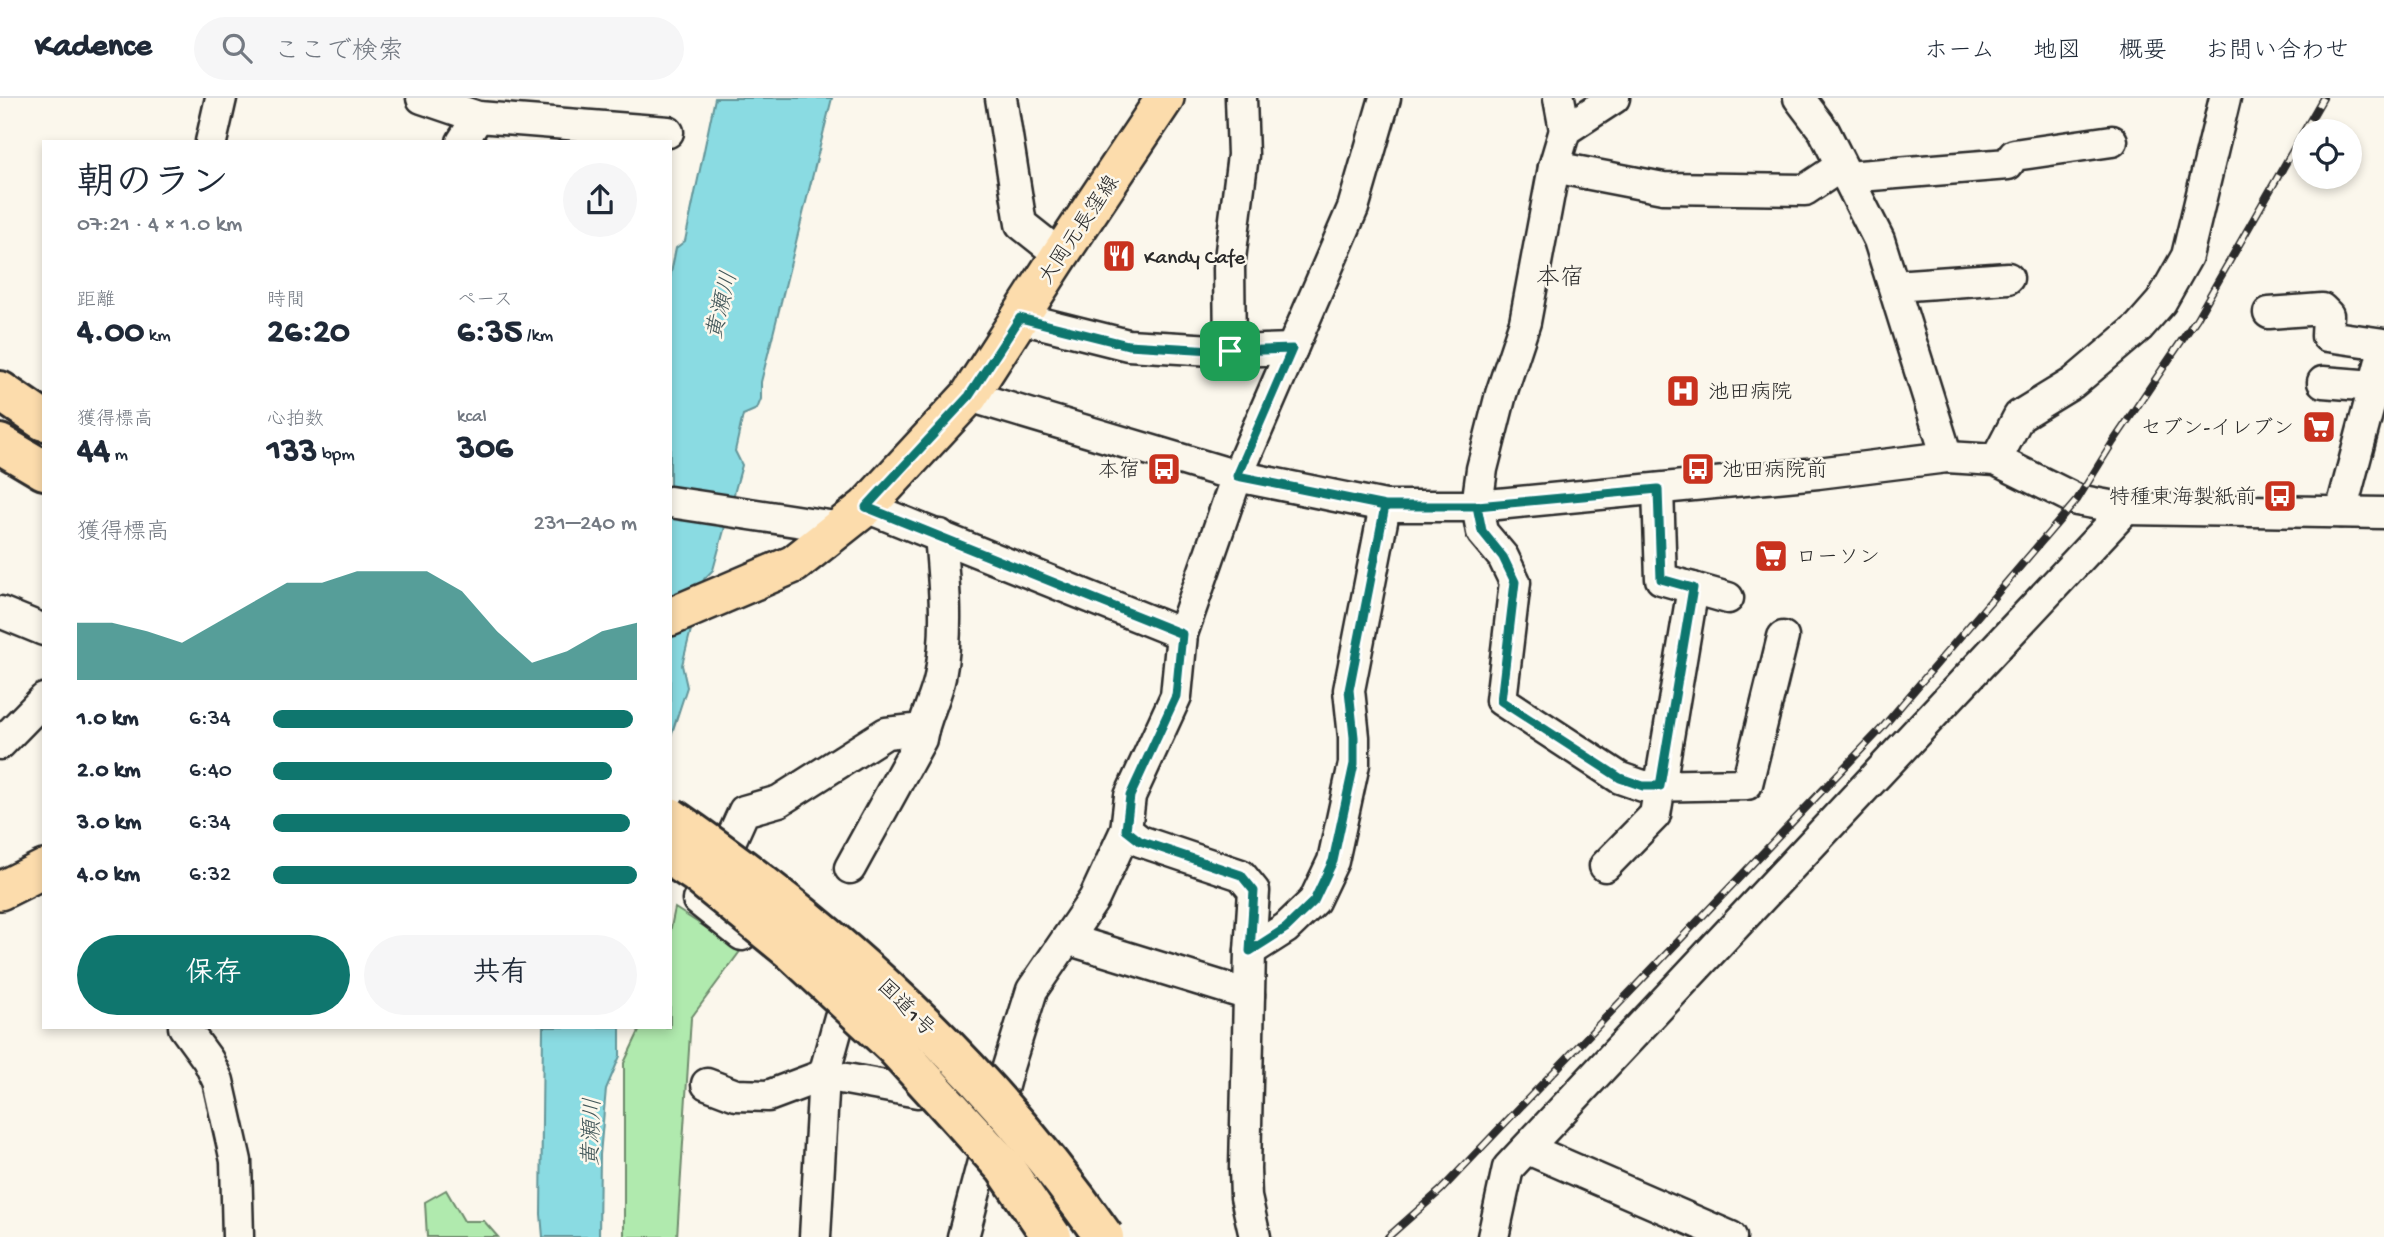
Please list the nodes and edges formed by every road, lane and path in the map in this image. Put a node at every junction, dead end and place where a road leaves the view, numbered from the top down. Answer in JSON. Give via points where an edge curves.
{"nodes":[{"id":1,"x":221,"y":98,"type":"edge"},
{"id":2,"x":422,"y":98,"type":"edge"},
{"id":3,"x":1001,"y":98,"type":"edge"},
{"id":4,"x":1166,"y":98,"type":"edge"},
{"id":5,"x":1241,"y":98,"type":"edge"},
{"id":6,"x":1385,"y":98,"type":"edge"},
{"id":7,"x":1559,"y":98,"type":"edge"},
{"id":8,"x":1614,"y":98,"type":"edge"},
{"id":9,"x":1799,"y":98,"type":"edge"},
{"id":10,"x":2225,"y":98,"type":"edge"},
{"id":11,"x":470,"y":130,"type":"edge"},
{"id":12,"x":1565,"y":130,"type":"junction"},
{"id":13,"x":668,"y":132,"type":"dead end"},
{"id":14,"x":211,"y":140,"type":"edge"},
{"id":15,"x":2112,"y":141,"type":"dead end"},
{"id":16,"x":1554,"y":167,"type":"junction"},
{"id":17,"x":1844,"y":172,"type":"junction"},
{"id":18,"x":1060,"y":255,"type":"junction"},
{"id":19,"x":2008,"y":278,"type":"dead end"},
{"id":20,"x":1894,"y":286,"type":"junction"},
{"id":21,"x":2269,"y":313,"type":"dead end"},
{"id":22,"x":1020,"y":318,"type":"junction"},
{"id":23,"x":2384,"y":346,"type":"edge"},
{"id":24,"x":1292,"y":349,"type":"junction"},
{"id":25,"x":1230,"y":351,"type":"junction"},
{"id":26,"x":2323,"y":382,"type":"dead end"},
{"id":27,"x":2374,"y":386,"type":"junction"},
{"id":28,"x":0,"y":391,"type":"edge"},
{"id":29,"x":969,"y":396,"type":"junction"},
{"id":30,"x":0,"y":403,"type":"edge"},
{"id":31,"x":42,"y":420,"type":"edge"},
{"id":32,"x":42,"y":426,"type":"edge"},
{"id":33,"x":0,"y":444,"type":"edge"},
{"id":34,"x":1947,"y":457,"type":"junction"},
{"id":35,"x":1996,"y":460,"type":"junction"},
{"id":36,"x":42,"y":469,"type":"edge"},
{"id":37,"x":1237,"y":476,"type":"junction"},
{"id":38,"x":1658,"y":489,"type":"junction"},
{"id":39,"x":672,"y":502,"type":"edge"},
{"id":40,"x":1385,"y":506,"type":"junction"},
{"id":41,"x":1477,"y":506,"type":"junction"},
{"id":42,"x":2126,"y":509,"type":"junction"},
{"id":43,"x":2341,"y":512,"type":"junction"},
{"id":44,"x":2384,"y":513,"type":"edge"},
{"id":45,"x":854,"y":517,"type":"junction"},
{"id":46,"x":940,"y":535,"type":"junction"},
{"id":47,"x":1693,"y":588,"type":"junction"},
{"id":48,"x":1728,"y":598,"type":"dead end"},
{"id":49,"x":0,"y":612,"type":"edge"},
{"id":50,"x":672,"y":616,"type":"edge"},
{"id":51,"x":42,"y":629,"type":"edge"},
{"id":52,"x":1182,"y":634,"type":"junction"},
{"id":53,"x":1783,"y":637,"type":"dead end"},
{"id":54,"x":42,"y":701,"type":"edge"},
{"id":55,"x":923,"y":729,"type":"junction"},
{"id":56,"x":0,"y":744,"type":"edge"},
{"id":57,"x":1660,"y":786,"type":"junction"},
{"id":58,"x":672,"y":818,"type":"edge"},
{"id":59,"x":1126,"y":830,"type":"junction"},
{"id":60,"x":672,"y":857,"type":"edge"},
{"id":61,"x":1605,"y":866,"type":"dead end"},
{"id":62,"x":850,"y":868,"type":"dead end"},
{"id":63,"x":42,"y":870,"type":"edge"},
{"id":64,"x":0,"y":891,"type":"edge"},
{"id":65,"x":1067,"y":939,"type":"junction"},
{"id":66,"x":1250,"y":951,"type":"junction"},
{"id":67,"x":1249,"y":995,"type":"junction"},
{"id":68,"x":840,"y":1017,"type":"junction"},
{"id":69,"x":185,"y":1029,"type":"edge"},
{"id":70,"x":824,"y":1075,"type":"junction"},
{"id":71,"x":707,"y":1084,"type":"dead end"},
{"id":72,"x":918,"y":1092,"type":"junction"},
{"id":73,"x":1528,"y":1149,"type":"junction"},
{"id":74,"x":982,"y":1168,"type":"junction"},
{"id":75,"x":238,"y":1237,"type":"edge"},
{"id":76,"x":815,"y":1237,"type":"edge"},
{"id":77,"x":963,"y":1237,"type":"edge"},
{"id":78,"x":1035,"y":1237,"type":"edge"},
{"id":79,"x":1052,"y":1237,"type":"edge"},
{"id":80,"x":1104,"y":1237,"type":"edge"},
{"id":81,"x":1255,"y":1237,"type":"edge"},
{"id":82,"x":1493,"y":1237,"type":"edge"},
{"id":83,"x":1731,"y":1237,"type":"edge"}],
"edges":[{"from":1,"to":14,"type":"street"},
{"from":2,"to":11,"type":"street"},
{"from":3,"to":18,"type":"street","via":[[1021,224]]},
{"from":4,"to":18,"type":"main road","name":"大岡元長窪線"},
{"from":5,"to":25,"type":"street","via":[[1243,155],[1229,267]]},
{"from":6,"to":24,"type":"street","via":[[1353,208]]},
{"from":7,"to":12,"type":"street"},
{"from":8,"to":12,"type":"street"},
{"from":9,"to":17,"type":"street","via":[[1824,131]]},
{"from":10,"to":35,"type":"street","via":[[2187,256],[2161,302],[2073,383],[2019,416]]},
{"from":11,"to":13,"type":"street"},
{"from":12,"to":16,"type":"street"},
{"from":15,"to":17,"type":"street","via":[[2014,155],[2008,164]]},
{"from":16,"to":17,"type":"street","via":[[1663,188],[1805,190]]},
{"from":16,"to":41,"type":"street","via":[[1525,322],[1488,444]]},
{"from":17,"to":20,"type":"street","via":[[1879,240]]},
{"from":18,"to":22,"type":"main road","name":"大岡元長窪線"},
{"from":19,"to":20,"type":"street"},
{"from":20,"to":34,"type":"street"},
{"from":21,"to":23,"type":"street","via":[[2322,309],[2328,315],[2327,336]]},
{"from":22,"to":25,"type":"street","via":[[1128,345]]},
{"from":22,"to":29,"type":"main road","name":"大岡元長窪線"},
{"from":23,"to":27,"type":"street"},
{"from":24,"to":25,"type":"street"},
{"from":24,"to":37,"type":"street"},
{"from":26,"to":27,"type":"street"},
{"from":27,"to":43,"type":"street"},
{"from":28,"to":31,"type":"highway"},
{"from":29,"to":37,"type":"street"},
{"from":29,"to":45,"type":"main road","name":"大岡元長窪線"},
{"from":30,"to":32,"type":"highway"},
{"from":33,"to":36,"type":"highway"},
{"from":34,"to":35,"type":"street"},
{"from":34,"to":38,"type":"street"},
{"from":35,"to":42,"type":"street","via":[[2077,500]]},
{"from":37,"to":40,"type":"street"},
{"from":37,"to":52,"type":"street"},
{"from":38,"to":41,"type":"street"},
{"from":38,"to":47,"type":"street","via":[[1661,579]]},
{"from":39,"to":45,"type":"street","via":[[745,515]]},
{"from":40,"to":41,"type":"street"},
{"from":40,"to":66,"type":"street","via":[[1349,690],[1354,764],[1333,861],[1314,901],[1286,928]]},
{"from":41,"to":57,"type":"street","via":[[1482,531],[1503,557],[1515,582],[1501,701],[1620,778]]},
{"from":42,"to":43,"type":"street"},
{"from":42,"to":73,"type":"street"},
{"from":43,"to":44,"type":"street"},
{"from":45,"to":46,"type":"street"},
{"from":45,"to":50,"type":"main road","name":"大岡元長窪線","via":[[794,564]]},
{"from":46,"to":52,"type":"street"},
{"from":46,"to":55,"type":"street","via":[[945,646]]},
{"from":47,"to":48,"type":"street"},
{"from":47,"to":57,"type":"street"},
{"from":49,"to":51,"type":"street"},
{"from":52,"to":59,"type":"street","via":[[1176,696],[1130,796]]},
{"from":53,"to":57,"type":"street","via":[[1747,784]]},
{"from":54,"to":56,"type":"street"},
{"from":55,"to":62,"type":"street"},
{"from":55,"to":68,"type":"street","via":[[886,733],[779,802],[744,811],[698,900]]},
{"from":57,"to":61,"type":"street","via":[[1655,815]]},
{"from":58,"to":80,"type":"highway","name":"国道1号","bridge":true,"via":[[779,896],[883,983],[982,1083],[1035,1144]]},
{"from":59,"to":65,"type":"street","via":[[1094,899]]},
{"from":59,"to":66,"type":"street","via":[[1140,841],[1241,875],[1254,891]]},
{"from":60,"to":79,"type":"highway","name":"国道1号","bridge":true,"via":[[794,953],[894,1046],[1005,1168]]},
{"from":63,"to":64,"type":"main road"},
{"from":65,"to":67,"type":"street"},
{"from":65,"to":74,"type":"street","via":[[1032,990]]},
{"from":66,"to":67,"type":"street"},
{"from":67,"to":81,"type":"street","via":[[1245,1196]]},
{"from":68,"to":70,"type":"street"},
{"from":68,"to":72,"type":"street"},
{"from":69,"to":75,"type":"street","via":[[218,1081],[236,1161]]},
{"from":70,"to":71,"type":"street","via":[[768,1096],[736,1095]]},
{"from":70,"to":72,"type":"street"},
{"from":70,"to":76,"type":"street"},
{"from":72,"to":74,"type":"street"},
{"from":73,"to":82,"type":"street","via":[[1508,1168]]},
{"from":73,"to":83,"type":"street"},
{"from":74,"to":77,"type":"street"},
{"from":74,"to":78,"type":"street"}]}
